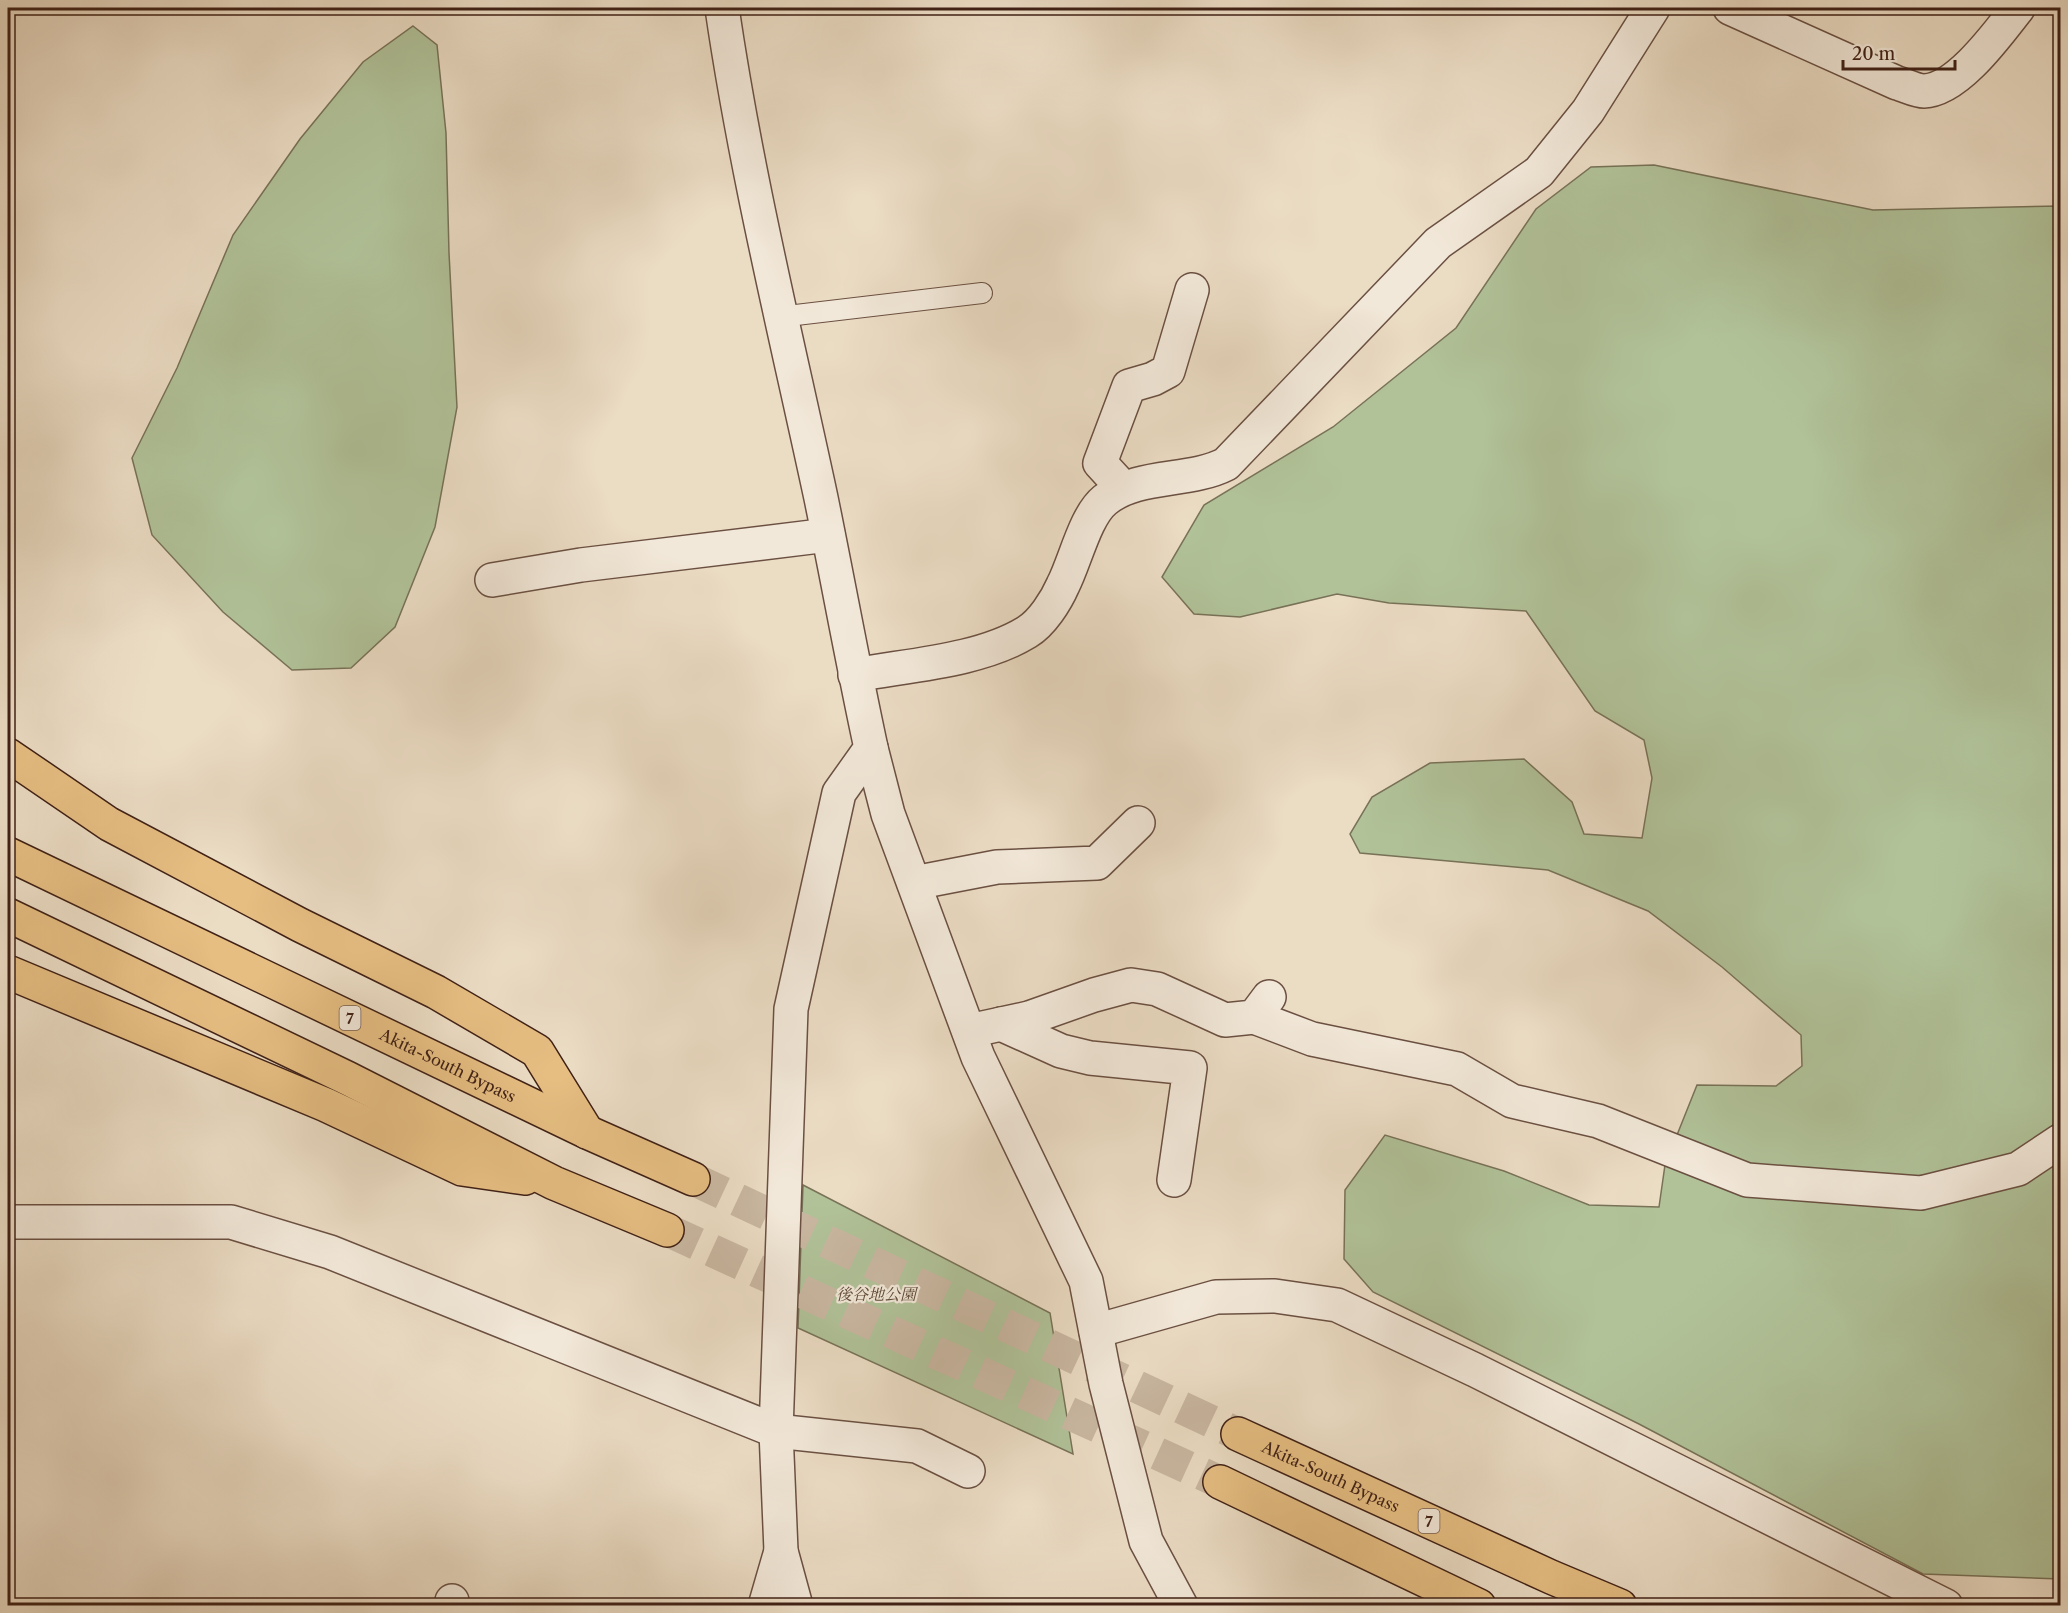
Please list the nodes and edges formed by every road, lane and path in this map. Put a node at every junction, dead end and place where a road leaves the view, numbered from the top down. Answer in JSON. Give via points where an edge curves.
{"nodes":[{"id":1,"x":722,"y":8,"type":"edge"},
{"id":2,"x":1653,"y":8,"type":"edge"},
{"id":3,"x":1730,"y":8,"type":"edge"},
{"id":4,"x":2018,"y":8,"type":"edge"},
{"id":5,"x":1192,"y":290,"type":"dead end"},
{"id":6,"x":982,"y":293,"type":"dead end"},
{"id":7,"x":779,"y":317,"type":"junction"},
{"id":8,"x":1122,"y":487,"type":"junction"},
{"id":9,"x":828,"y":535,"type":"junction"},
{"id":10,"x":492,"y":580,"type":"dead end"},
{"id":11,"x":855,"y":675,"type":"junction"},
{"id":12,"x":871,"y":748,"type":"junction"},
{"id":13,"x":8,"y":755,"type":"edge"},
{"id":14,"x":1138,"y":823,"type":"dead end"},
{"id":15,"x":8,"y":854,"type":"edge"},
{"id":16,"x":914,"y":883,"type":"junction"},
{"id":17,"x":8,"y":915,"type":"edge"},
{"id":18,"x":8,"y":972,"type":"edge"},
{"id":19,"x":1001,"y":1024,"type":"junction"},
{"id":20,"x":969,"y":1031,"type":"junction"},
{"id":21,"x":587,"y":1132,"type":"junction"},
{"id":22,"x":2061,"y":1141,"type":"edge"},
{"id":23,"x":693,"y":1179,"type":"tunnel mouth"},
{"id":24,"x":1174,"y":1180,"type":"dead end"},
{"id":25,"x":554,"y":1183,"type":"junction"},
{"id":26,"x":8,"y":1222,"type":"edge"},
{"id":27,"x":667,"y":1230,"type":"tunnel mouth"},
{"id":28,"x":1096,"y":1331,"type":"junction"},
{"id":29,"x":776,"y":1431,"type":"junction"},
{"id":30,"x":1238,"y":1434,"type":"tunnel mouth"},
{"id":31,"x":968,"y":1472,"type":"dead end"},
{"id":32,"x":1220,"y":1482,"type":"tunnel mouth"},
{"id":33,"x":781,"y":1551,"type":"junction"},
{"id":34,"x":765,"y":1605,"type":"edge"},
{"id":35,"x":796,"y":1605,"type":"edge"},
{"id":36,"x":1180,"y":1605,"type":"edge"},
{"id":37,"x":1479,"y":1605,"type":"edge"},
{"id":38,"x":1620,"y":1605,"type":"edge"},
{"id":39,"x":1946,"y":1605,"type":"edge"}],
"edges":[{"from":1,"to":7,"type":"street"},
{"from":2,"to":8,"type":"street","via":[[1588,111],[1539,172],[1438,243],[1226,464],[1209,473]]},
{"from":3,"to":4,"type":"street","via":[[1897,83],[1924,91],[1941,87],[1959,75]]},
{"from":5,"to":8,"type":"street","via":[[1168,371],[1130,386],[1100,463]]},
{"from":6,"to":7,"type":"lane"},
{"from":7,"to":9,"type":"street"},
{"from":8,"to":11,"type":"street","via":[[1103,501],[1062,587],[1029,631],[990,650]]},
{"from":9,"to":10,"type":"street","via":[[581,565]]},
{"from":9,"to":11,"type":"street"},
{"from":11,"to":12,"type":"street"},
{"from":12,"to":16,"type":"street","via":[[888,814]]},
{"from":12,"to":29,"type":"street","via":[[839,794],[791,1009]]},
{"from":13,"to":21,"type":"highway","via":[[108,824],[436,992],[537,1051]]},
{"from":14,"to":16,"type":"street","via":[[1097,863],[998,867]]},
{"from":15,"to":21,"type":"highway","name":"Akita-South Bypass","number":"7"},
{"from":16,"to":20,"type":"street"},
{"from":17,"to":25,"type":"highway","via":[[347,1078]]},
{"from":18,"to":25,"type":"highway","via":[[326,1105],[462,1169]]},
{"from":19,"to":20,"type":"street"},
{"from":19,"to":22,"type":"street","via":[[1131,985],[1157,989],[1225,1020],[1261,1007],[1312,1039],[1457,1069],[1512,1101],[1598,1121],[1747,1180],[1921,1193],[2018,1169]]},
{"from":19,"to":24,"type":"street","via":[[1060,1051],[1090,1058],[1190,1068]]},
{"from":20,"to":28,"type":"street","via":[[1086,1281]]},
{"from":21,"to":23,"type":"highway","name":"Akita-South Bypass","number":"7"},
{"from":25,"to":27,"type":"highway"},
{"from":26,"to":29,"type":"street","via":[[231,1222],[330,1252]]},
{"from":28,"to":36,"type":"street","via":[[1146,1541]]},
{"from":28,"to":39,"type":"street","via":[[1216,1297],[1275,1296],[1337,1305]]},
{"from":29,"to":31,"type":"street","via":[[917,1446]]},
{"from":29,"to":33,"type":"street"},
{"from":30,"to":38,"type":"highway","name":"Akita-South Bypass","number":"7"},
{"from":32,"to":37,"type":"highway"},
{"from":33,"to":34,"type":"street"},
{"from":33,"to":35,"type":"street"}]}
